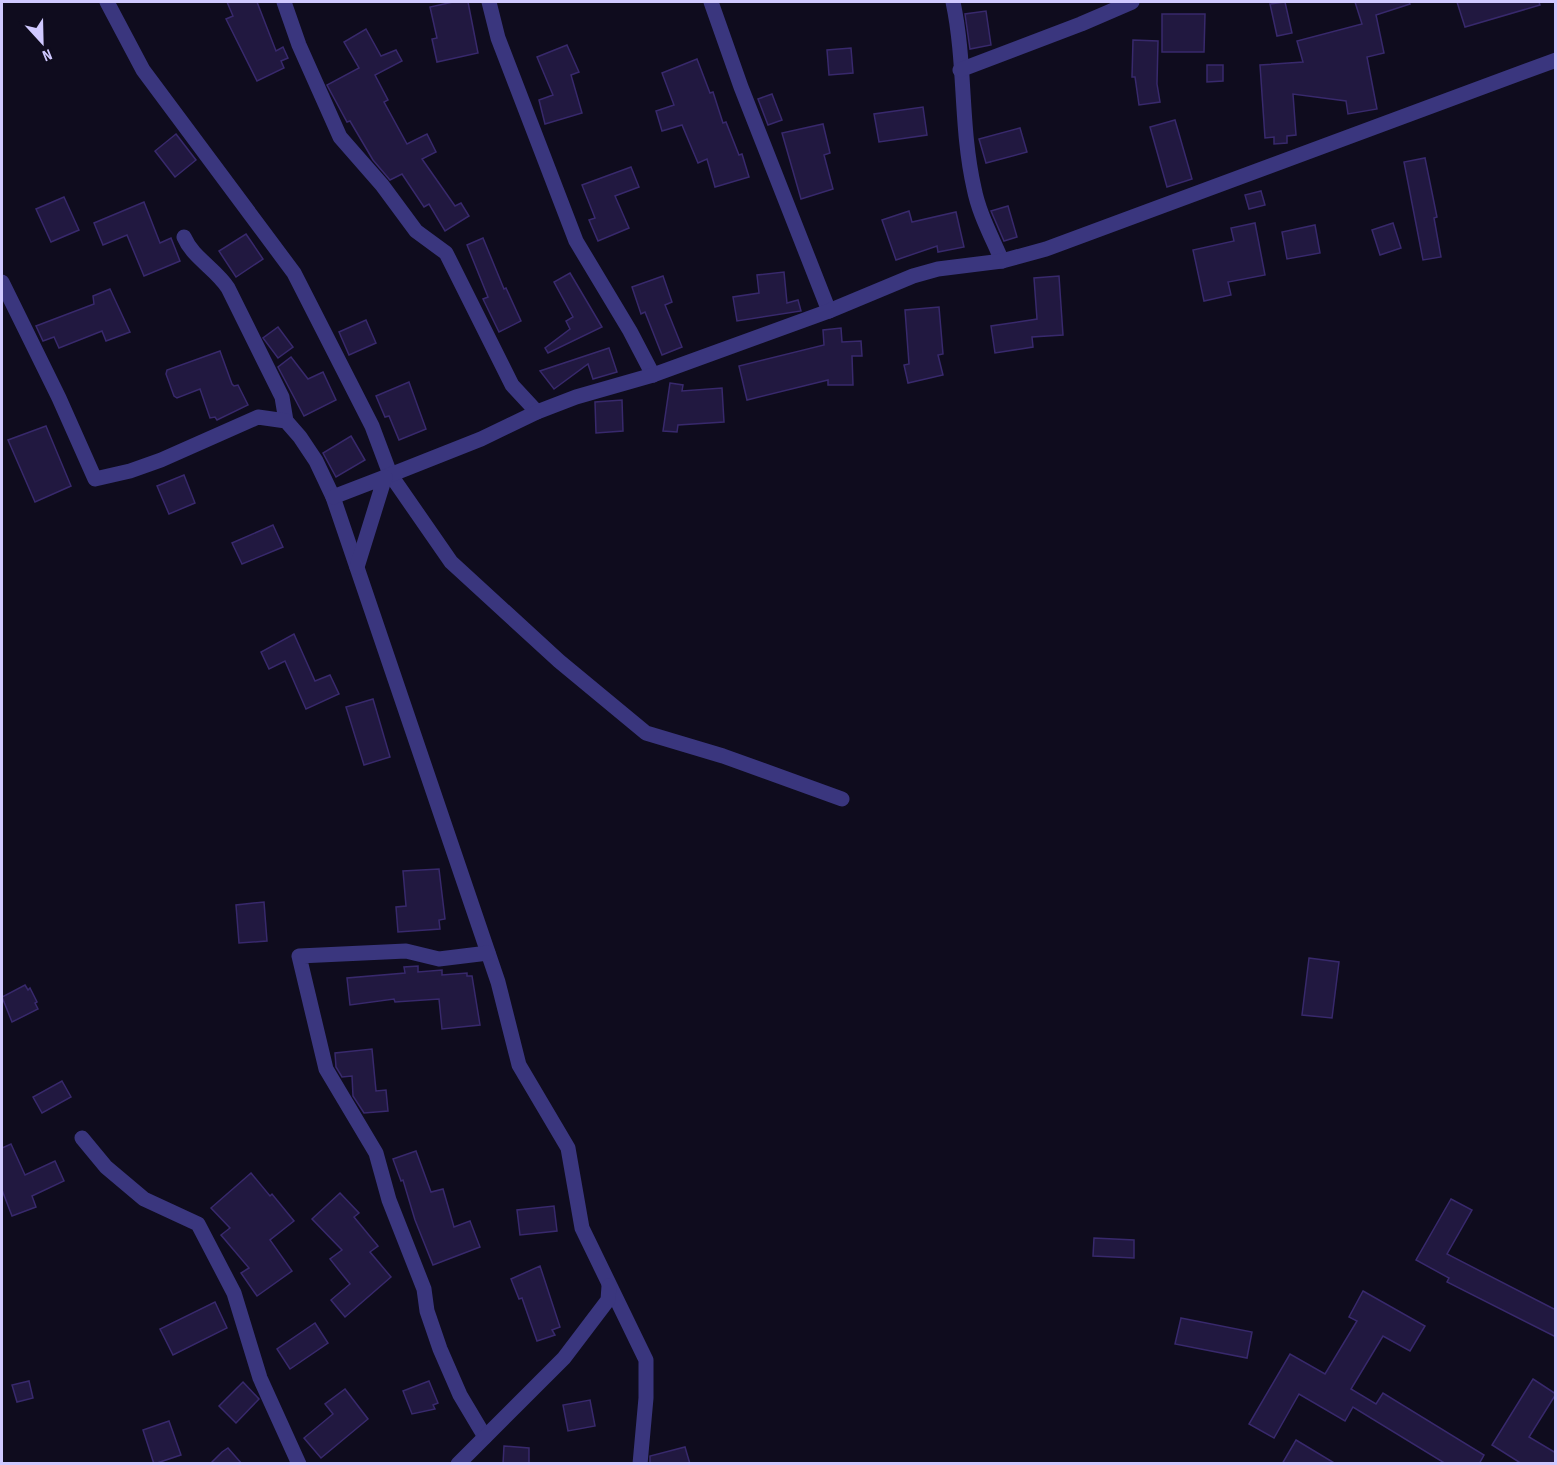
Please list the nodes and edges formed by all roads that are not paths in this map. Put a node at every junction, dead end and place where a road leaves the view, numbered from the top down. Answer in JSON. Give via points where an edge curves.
{"nodes":[{"id":1,"x":107,"y":2,"type":"edge"},
{"id":2,"x":284,"y":2,"type":"edge"},
{"id":3,"x":489,"y":2,"type":"edge"},
{"id":4,"x":711,"y":2,"type":"edge"},
{"id":5,"x":953,"y":2,"type":"edge"},
{"id":6,"x":1132,"y":2,"type":"edge"},
{"id":7,"x":1556,"y":60,"type":"edge"},
{"id":8,"x":960,"y":70,"type":"junction"},
{"id":9,"x":184,"y":237,"type":"dead end"},
{"id":10,"x":1002,"y":261,"type":"junction"},
{"id":11,"x":2,"y":282,"type":"edge"},
{"id":12,"x":829,"y":311,"type":"junction"},
{"id":13,"x":653,"y":375,"type":"junction"},
{"id":14,"x":537,"y":412,"type":"junction"},
{"id":15,"x":286,"y":421,"type":"junction"},
{"id":16,"x":387,"y":476,"type":"junction"},
{"id":17,"x":333,"y":497,"type":"junction"},
{"id":18,"x":357,"y":567,"type":"junction"},
{"id":19,"x":842,"y":799,"type":"dead end"},
{"id":20,"x":488,"y":953,"type":"junction"},
{"id":21,"x":82,"y":1138,"type":"dead end"},
{"id":22,"x":609,"y":1286,"type":"junction"},
{"id":23,"x":485,"y":1437,"type":"junction"},
{"id":24,"x":299,"y":1464,"type":"edge"},
{"id":25,"x":458,"y":1464,"type":"edge"},
{"id":26,"x":640,"y":1464,"type":"edge"}],
"edges":[{"from":1,"to":16,"type":"street","via":[[143,70],[294,273],[372,426]]},
{"from":2,"to":14,"type":"street","via":[[340,136],[416,231],[446,253],[512,385]]},
{"from":3,"to":13,"type":"street","via":[[498,38],[576,241]]},
{"from":4,"to":12,"type":"street"},
{"from":5,"to":8,"type":"street","via":[[959,30]]},
{"from":6,"to":8,"type":"street"},
{"from":7,"to":10,"type":"street","via":[[1046,249]]},
{"from":8,"to":10,"type":"street","via":[[974,189]]},
{"from":9,"to":15,"type":"street","via":[[194,254],[219,274],[228,288],[282,397]]},
{"from":10,"to":12,"type":"street","via":[[913,276]]},
{"from":11,"to":15,"type":"street","via":[[95,479],[170,457],[258,417]]},
{"from":12,"to":13,"type":"street"},
{"from":13,"to":14,"type":"street"},
{"from":14,"to":16,"type":"street"},
{"from":15,"to":17,"type":"street","via":[[316,461]]},
{"from":16,"to":17,"type":"street"},
{"from":16,"to":18,"type":"street"},
{"from":16,"to":19,"type":"street","via":[[451,562],[559,661],[646,733],[734,759]]},
{"from":17,"to":18,"type":"street"},
{"from":18,"to":20,"type":"street"},
{"from":20,"to":22,"type":"street","via":[[519,1065],[568,1148],[582,1228]]},
{"from":20,"to":23,"type":"street","via":[[438,959],[406,951],[299,956],[326,1069],[376,1153],[389,1200],[424,1289],[440,1349],[460,1395]]},
{"from":21,"to":24,"type":"street","via":[[106,1167],[144,1199],[198,1224],[234,1293],[260,1378]]},
{"from":22,"to":23,"type":"street","via":[[608,1300],[564,1358]]},
{"from":22,"to":26,"type":"street","via":[[646,1360]]},
{"from":23,"to":25,"type":"street"}]}
